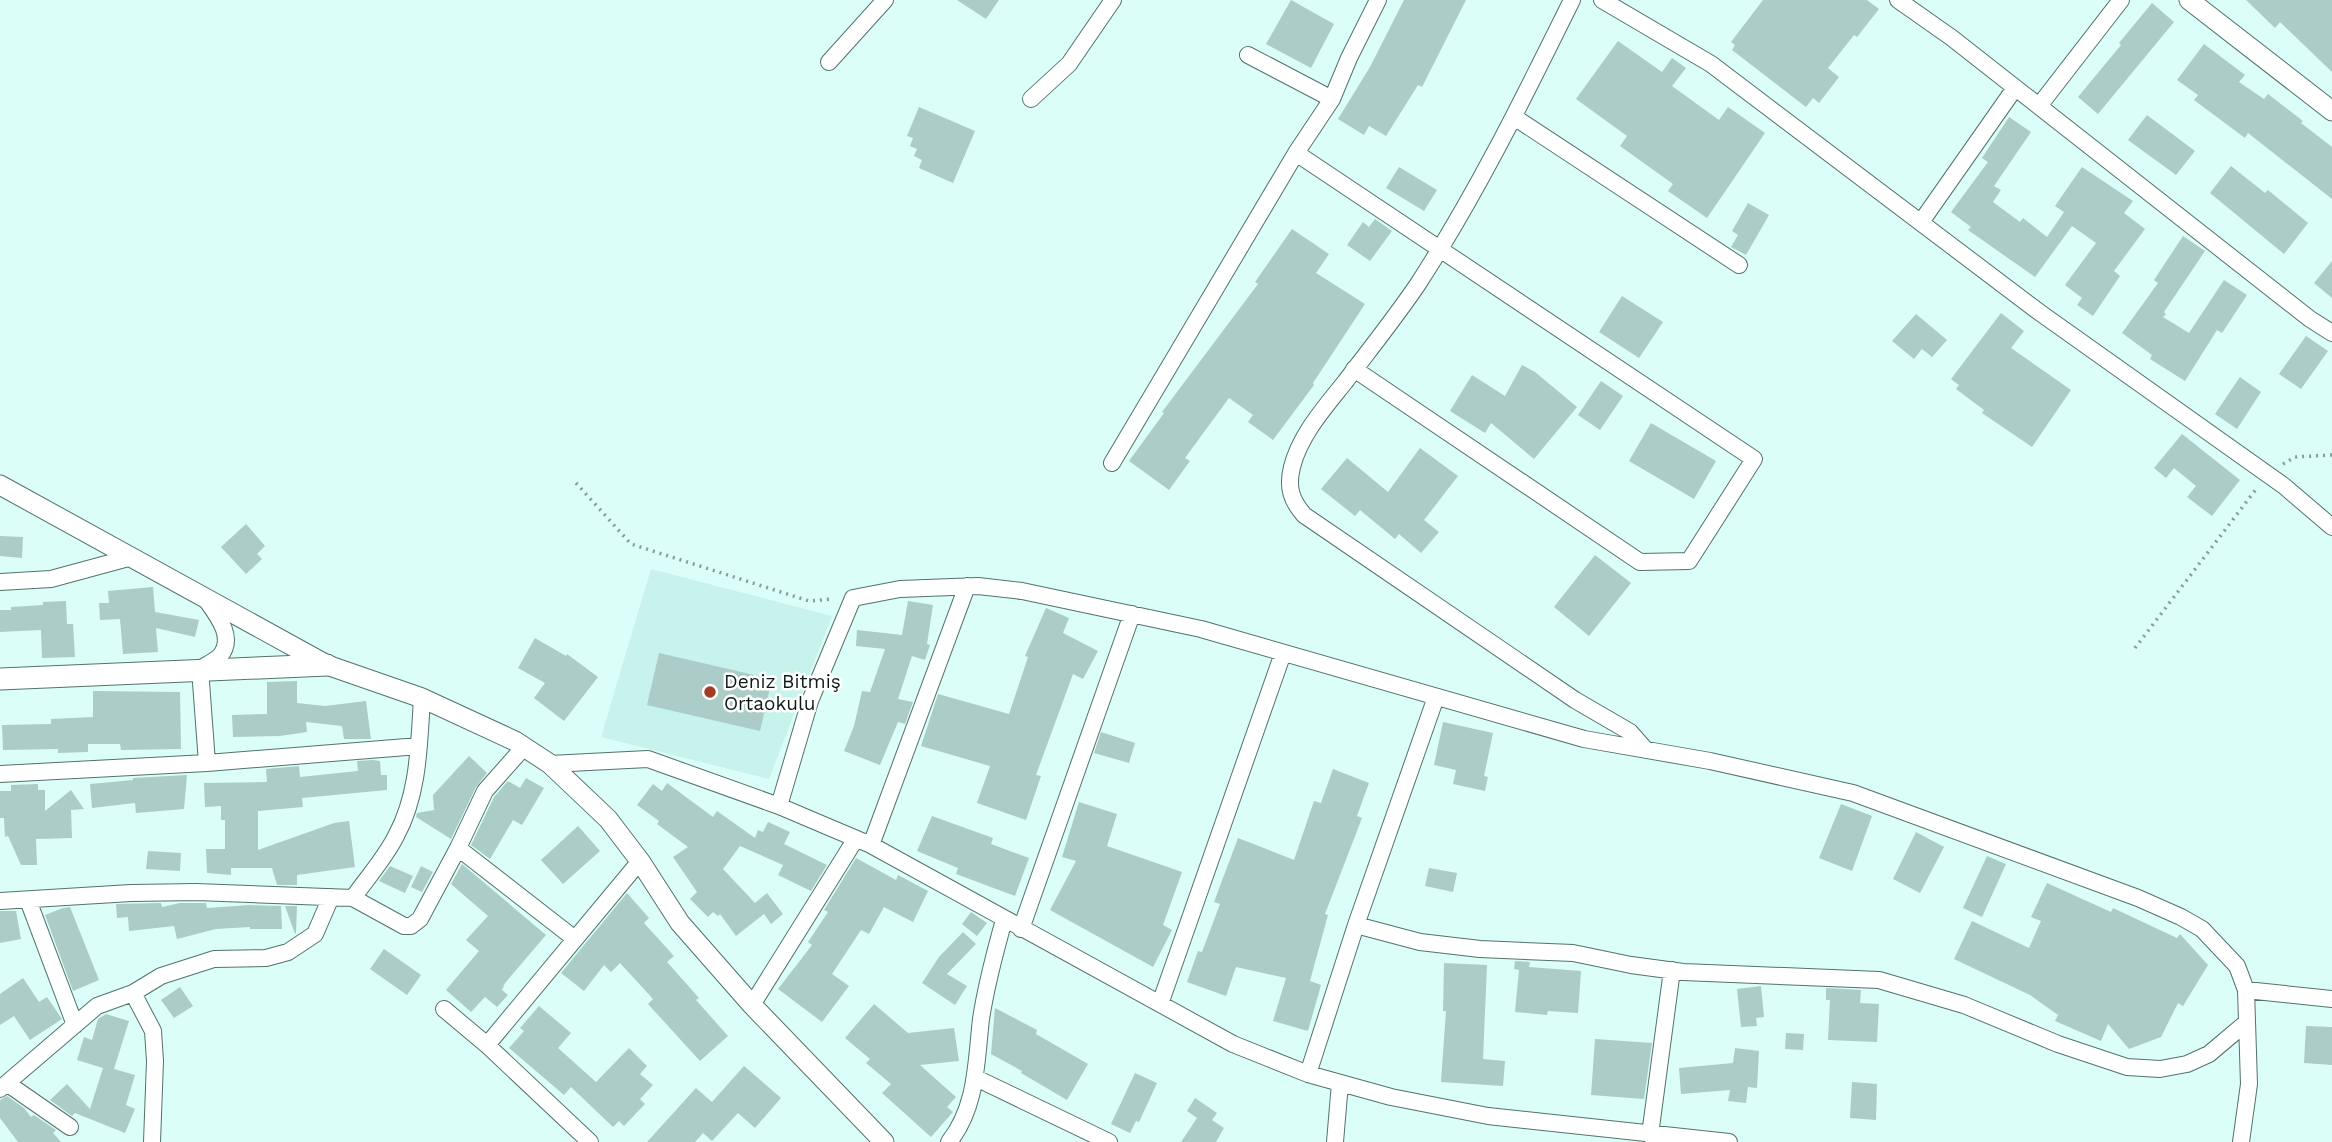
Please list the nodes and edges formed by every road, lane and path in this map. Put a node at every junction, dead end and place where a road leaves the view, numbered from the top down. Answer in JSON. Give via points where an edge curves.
{"nodes":[{"id":1,"x":885,"y":0,"type":"edge"},
{"id":2,"x":1113,"y":0,"type":"edge"},
{"id":3,"x":1378,"y":0,"type":"edge"},
{"id":4,"x":1572,"y":0,"type":"edge"},
{"id":5,"x":1602,"y":0,"type":"edge"},
{"id":6,"x":1898,"y":0,"type":"edge"},
{"id":7,"x":2120,"y":0,"type":"edge"},
{"id":8,"x":2189,"y":0,"type":"edge"},
{"id":9,"x":1248,"y":55,"type":"dead end"},
{"id":10,"x":829,"y":62,"type":"dead end"},
{"id":11,"x":2015,"y":88,"type":"junction"},
{"id":12,"x":1031,"y":99,"type":"dead end"},
{"id":13,"x":1332,"y":99,"type":"junction"},
{"id":14,"x":2039,"y":106,"type":"junction"},
{"id":15,"x":2332,"y":111,"type":"edge"},
{"id":16,"x":1514,"y":117,"type":"junction"},
{"id":17,"x":1296,"y":153,"type":"junction"},
{"id":18,"x":1921,"y":222,"type":"junction"},
{"id":19,"x":1441,"y":248,"type":"junction"},
{"id":20,"x":1739,"y":265,"type":"dead end"},
{"id":21,"x":2332,"y":333,"type":"edge"},
{"id":22,"x":1354,"y":369,"type":"junction"},
{"id":23,"x":2332,"y":455,"type":"edge"},
{"id":24,"x":1112,"y":463,"type":"dead end"},
{"id":25,"x":2267,"y":474,"type":"junction"},
{"id":26,"x":576,"y":483,"type":"dead end"},
{"id":27,"x":0,"y":485,"type":"edge"},
{"id":28,"x":2332,"y":527,"type":"edge"},
{"id":29,"x":132,"y":557,"type":"junction"},
{"id":30,"x":0,"y":582,"type":"edge"},
{"id":31,"x":967,"y":586,"type":"junction"},
{"id":32,"x":202,"y":594,"type":"junction"},
{"id":33,"x":853,"y":598,"type":"junction"},
{"id":34,"x":1132,"y":614,"type":"junction"},
{"id":35,"x":2135,"y":648,"type":"dead end"},
{"id":36,"x":1283,"y":653,"type":"junction"},
{"id":37,"x":327,"y":665,"type":"junction"},
{"id":38,"x":200,"y":669,"type":"junction"},
{"id":39,"x":0,"y":680,"type":"edge"},
{"id":40,"x":1436,"y":697,"type":"junction"},
{"id":41,"x":422,"y":698,"type":"junction"},
{"id":42,"x":419,"y":746,"type":"junction"},
{"id":43,"x":524,"y":747,"type":"junction"},
{"id":44,"x":1645,"y":750,"type":"junction"},
{"id":45,"x":207,"y":763,"type":"junction"},
{"id":46,"x":550,"y":764,"type":"junction"},
{"id":47,"x":0,"y":774,"type":"edge"},
{"id":48,"x":779,"y":806,"type":"junction"},
{"id":49,"x":855,"y":840,"type":"junction"},
{"id":50,"x":871,"y":845,"type":"junction"},
{"id":51,"x":458,"y":848,"type":"junction"},
{"id":52,"x":640,"y":861,"type":"junction"},
{"id":53,"x":331,"y":897,"type":"junction"},
{"id":54,"x":353,"y":898,"type":"junction"},
{"id":55,"x":28,"y":900,"type":"junction"},
{"id":56,"x":0,"y":901,"type":"edge"},
{"id":57,"x":1004,"y":920,"type":"junction"},
{"id":58,"x":1356,"y":925,"type":"junction"},
{"id":59,"x":1021,"y":929,"type":"junction"},
{"id":60,"x":575,"y":939,"type":"junction"},
{"id":61,"x":1672,"y":970,"type":"junction"},
{"id":62,"x":2246,"y":990,"type":"junction"},
{"id":63,"x":133,"y":993,"type":"junction"},
{"id":64,"x":2332,"y":999,"type":"edge"},
{"id":65,"x":1160,"y":1004,"type":"junction"},
{"id":66,"x":752,"y":1005,"type":"junction"},
{"id":67,"x":444,"y":1009,"type":"dead end"},
{"id":68,"x":2247,"y":1022,"type":"junction"},
{"id":69,"x":75,"y":1025,"type":"junction"},
{"id":70,"x":487,"y":1045,"type":"junction"},
{"id":71,"x":1308,"y":1074,"type":"junction"},
{"id":72,"x":976,"y":1077,"type":"junction"},
{"id":73,"x":1339,"y":1083,"type":"junction"},
{"id":74,"x":4,"y":1087,"type":"edge"},
{"id":75,"x":70,"y":1127,"type":"dead end"},
{"id":76,"x":1650,"y":1135,"type":"junction"},
{"id":77,"x":879,"y":1140,"type":"edge"},
{"id":78,"x":152,"y":1142,"type":"edge"},
{"id":79,"x":590,"y":1142,"type":"edge"},
{"id":80,"x":949,"y":1142,"type":"edge"},
{"id":81,"x":1109,"y":1142,"type":"edge"},
{"id":82,"x":1335,"y":1142,"type":"edge"},
{"id":83,"x":1729,"y":1142,"type":"edge"},
{"id":84,"x":2241,"y":1142,"type":"edge"}],
"edges":[{"from":1,"to":10,"type":"street"},
{"from":2,"to":12,"type":"street","via":[[1069,64]]},
{"from":3,"to":13,"type":"street"},
{"from":4,"to":16,"type":"street"},
{"from":5,"to":18,"type":"street","via":[[1712,64]]},
{"from":6,"to":11,"type":"street"},
{"from":7,"to":14,"type":"street"},
{"from":8,"to":15,"type":"street"},
{"from":9,"to":13,"type":"street"},
{"from":11,"to":14,"type":"street"},
{"from":11,"to":18,"type":"street"},
{"from":13,"to":17,"type":"street"},
{"from":14,"to":21,"type":"street"},
{"from":16,"to":19,"type":"street"},
{"from":16,"to":20,"type":"street"},
{"from":17,"to":19,"type":"street"},
{"from":17,"to":24,"type":"street"},
{"from":18,"to":25,"type":"street"},
{"from":19,"to":22,"type":"street"},
{"from":19,"to":22,"type":"street","via":[[1754,459],[1689,561],[1640,562]]},
{"from":22,"to":44,"type":"street","via":[[1300,446],[1289,490],[1295,504],[1304,515],[1563,693],[1630,732]]},
{"from":23,"to":25,"type":"path","via":[[2295,457]]},
{"from":25,"to":28,"type":"street"},
{"from":25,"to":35,"type":"path"},
{"from":26,"to":33,"type":"path","via":[[631,544],[809,601]]},
{"from":27,"to":29,"type":"street"},
{"from":29,"to":30,"type":"street","via":[[51,579]]},
{"from":29,"to":32,"type":"street"},
{"from":31,"to":33,"type":"street","via":[[901,589]]},
{"from":31,"to":34,"type":"street","via":[[1022,591]]},
{"from":31,"to":50,"type":"street"},
{"from":32,"to":37,"type":"street"},
{"from":32,"to":38,"type":"street","via":[[223,624],[226,638],[219,657]]},
{"from":33,"to":48,"type":"street","via":[[810,701]]},
{"from":34,"to":36,"type":"street"},
{"from":34,"to":59,"type":"street"},
{"from":36,"to":40,"type":"street"},
{"from":36,"to":65,"type":"street"},
{"from":37,"to":38,"type":"main road"},
{"from":37,"to":41,"type":"street"},
{"from":38,"to":39,"type":"main road"},
{"from":38,"to":45,"type":"street"},
{"from":40,"to":44,"type":"street","via":[[1584,739]]},
{"from":40,"to":58,"type":"street"},
{"from":41,"to":42,"type":"street"},
{"from":41,"to":43,"type":"street"},
{"from":42,"to":45,"type":"street"},
{"from":42,"to":54,"type":"street","via":[[411,803],[396,837]]},
{"from":43,"to":46,"type":"street"},
{"from":43,"to":51,"type":"street","via":[[485,791]]},
{"from":44,"to":62,"type":"street","via":[[1853,793],[2138,898],[2202,929],[2237,966]]},
{"from":45,"to":47,"type":"street"},
{"from":46,"to":48,"type":"street","via":[[648,758]]},
{"from":46,"to":52,"type":"street","via":[[608,819]]},
{"from":48,"to":49,"type":"street"},
{"from":49,"to":50,"type":"street"},
{"from":49,"to":66,"type":"street"},
{"from":50,"to":57,"type":"street"},
{"from":51,"to":54,"type":"street","via":[[420,919],[411,926]]},
{"from":51,"to":60,"type":"street"},
{"from":52,"to":60,"type":"street"},
{"from":52,"to":66,"type":"street","via":[[680,923]]},
{"from":53,"to":54,"type":"street"},
{"from":53,"to":55,"type":"street","via":[[144,892]]},
{"from":53,"to":63,"type":"street","via":[[315,934],[288,953],[214,959],[161,976]]},
{"from":55,"to":56,"type":"street"},
{"from":55,"to":69,"type":"street"},
{"from":57,"to":59,"type":"street"},
{"from":57,"to":72,"type":"street","via":[[981,1019]]},
{"from":58,"to":61,"type":"street","via":[[1420,942],[1573,953]]},
{"from":58,"to":71,"type":"street"},
{"from":59,"to":65,"type":"street"},
{"from":60,"to":70,"type":"street"},
{"from":61,"to":68,"type":"street","via":[[1878,980],[1964,1005],[2127,1067],[2160,1069],[2187,1064],[2209,1054]]},
{"from":61,"to":76,"type":"street"},
{"from":62,"to":64,"type":"street"},
{"from":62,"to":68,"type":"street"},
{"from":63,"to":69,"type":"street","via":[[97,1006]]},
{"from":63,"to":78,"type":"street","via":[[153,1031]]},
{"from":65,"to":71,"type":"street","via":[[1233,1044]]},
{"from":66,"to":77,"type":"street"},
{"from":67,"to":70,"type":"street"},
{"from":68,"to":84,"type":"street","via":[[2249,1084]]},
{"from":69,"to":74,"type":"street"},
{"from":70,"to":79,"type":"street"},
{"from":71,"to":73,"type":"street"},
{"from":72,"to":80,"type":"street","via":[[958,1130]]},
{"from":72,"to":81,"type":"street"},
{"from":73,"to":76,"type":"street","via":[[1488,1116]]},
{"from":73,"to":82,"type":"street"},
{"from":74,"to":75,"type":"street"},
{"from":76,"to":83,"type":"street"}]}
